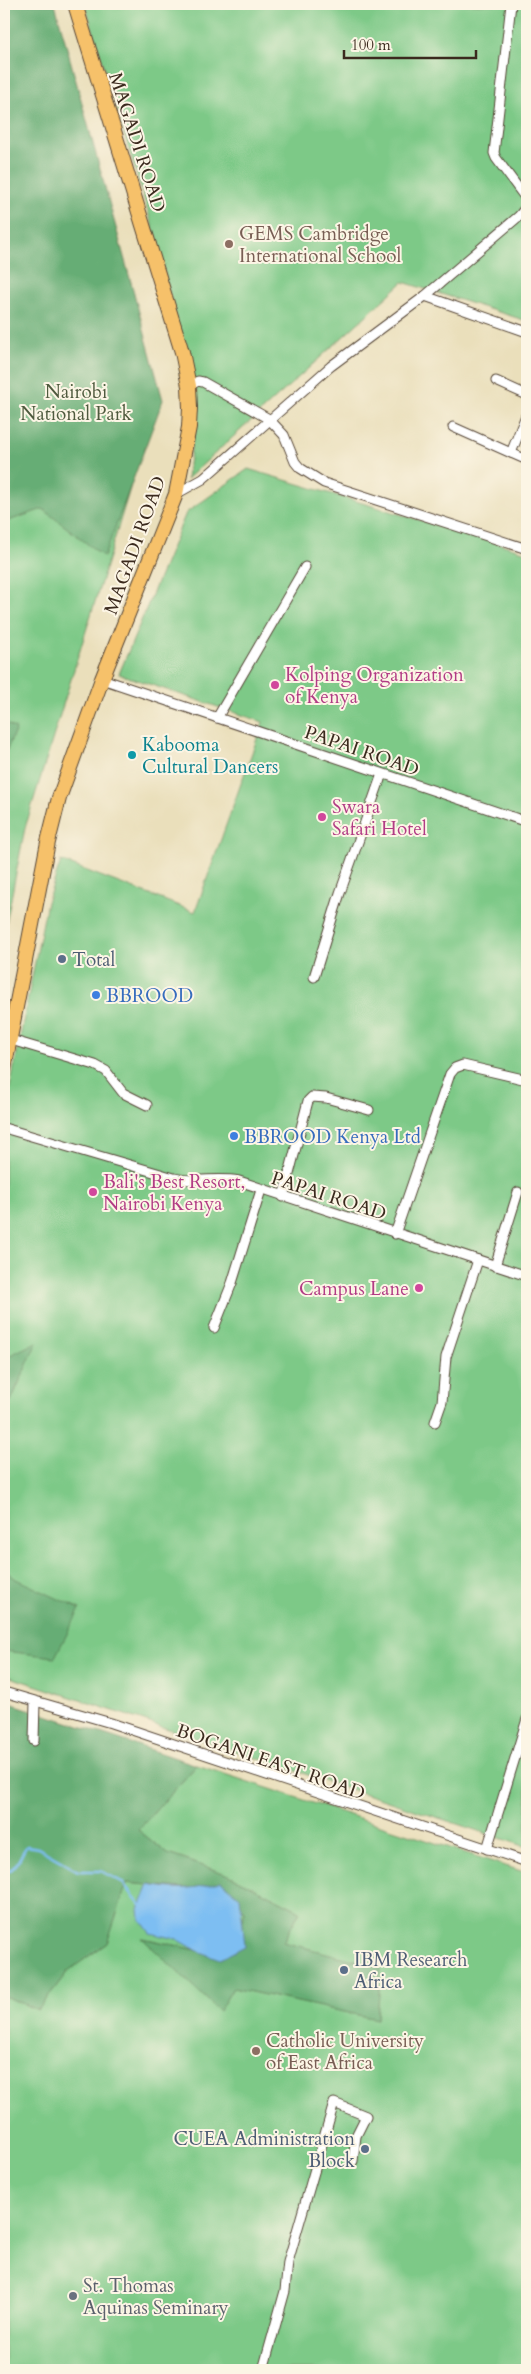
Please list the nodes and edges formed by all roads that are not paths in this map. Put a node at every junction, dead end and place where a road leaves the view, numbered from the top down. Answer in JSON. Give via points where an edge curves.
{"nodes":[{"id":1,"x":74,"y":4,"type":"edge"},
{"id":2,"x":510,"y":4,"type":"edge"},
{"id":3,"x":527,"y":200,"type":"edge"},
{"id":4,"x":527,"y":206,"type":"edge"},
{"id":5,"x":425,"y":296,"type":"junction"},
{"id":6,"x":527,"y":332,"type":"edge"},
{"id":7,"x":496,"y":381,"type":"dead end"},
{"id":8,"x":189,"y":386,"type":"junction"},
{"id":9,"x":527,"y":395,"type":"edge"},
{"id":10,"x":527,"y":413,"type":"edge"},
{"id":11,"x":269,"y":419,"type":"junction"},
{"id":12,"x":453,"y":427,"type":"dead end"},
{"id":13,"x":511,"y":453,"type":"junction"},
{"id":14,"x":527,"y":460,"type":"edge"},
{"id":15,"x":176,"y":494,"type":"junction"},
{"id":16,"x":527,"y":549,"type":"edge"},
{"id":17,"x":305,"y":568,"type":"dead end"},
{"id":18,"x":102,"y":680,"type":"junction"},
{"id":19,"x":217,"y":718,"type":"junction"},
{"id":20,"x":382,"y":774,"type":"junction"},
{"id":21,"x":527,"y":822,"type":"edge"},
{"id":22,"x":314,"y":977,"type":"dead end"},
{"id":23,"x":10,"y":1040,"type":"junction"},
{"id":24,"x":4,"y":1069,"type":"edge"},
{"id":25,"x":527,"y":1080,"type":"edge"},
{"id":26,"x":147,"y":1105,"type":"dead end"},
{"id":27,"x":369,"y":1110,"type":"dead end"},
{"id":28,"x":4,"y":1128,"type":"edge"},
{"id":29,"x":261,"y":1190,"type":"junction"},
{"id":30,"x":518,"y":1192,"type":"dead end"},
{"id":31,"x":283,"y":1197,"type":"junction"},
{"id":32,"x":395,"y":1234,"type":"junction"},
{"id":33,"x":478,"y":1260,"type":"junction"},
{"id":34,"x":495,"y":1266,"type":"junction"},
{"id":35,"x":527,"y":1276,"type":"edge"},
{"id":36,"x":214,"y":1328,"type":"dead end"},
{"id":37,"x":435,"y":1422,"type":"dead end"},
{"id":38,"x":4,"y":1692,"type":"edge"},
{"id":39,"x":35,"y":1702,"type":"junction"},
{"id":40,"x":527,"y":1719,"type":"edge"},
{"id":41,"x":34,"y":1741,"type":"dead end"},
{"id":42,"x":487,"y":1849,"type":"junction"},
{"id":43,"x":527,"y":1862,"type":"edge"},
{"id":44,"x":353,"y":2161,"type":"dead end"},
{"id":45,"x":263,"y":2370,"type":"edge"}],
"edges":[{"from":1,"to":8,"type":"highway","name":"MAGADI ROAD","via":[[156,264]]},
{"from":2,"to":3,"type":"street","via":[[494,152]]},
{"from":4,"to":5,"type":"street"},
{"from":5,"to":6,"type":"street"},
{"from":5,"to":11,"type":"street","via":[[330,366]]},
{"from":7,"to":9,"type":"street"},
{"from":8,"to":11,"type":"street","via":[[203,382]]},
{"from":8,"to":15,"type":"highway","name":"MAGADI ROAD","via":[[189,427]]},
{"from":10,"to":13,"type":"street"},
{"from":11,"to":15,"type":"street","via":[[203,479]]},
{"from":11,"to":16,"type":"street","via":[[284,434],[294,462],[324,483]]},
{"from":12,"to":13,"type":"street"},
{"from":13,"to":14,"type":"street"},
{"from":15,"to":18,"type":"highway","name":"MAGADI ROAD"},
{"from":17,"to":19,"type":"street"},
{"from":18,"to":19,"type":"street","name":"PAPAI ROAD"},
{"from":18,"to":23,"type":"highway","name":"MAGADI ROAD","via":[[52,822]]},
{"from":19,"to":20,"type":"street","name":"PAPAI ROAD"},
{"from":20,"to":21,"type":"street","name":"PAPAI ROAD"},
{"from":20,"to":22,"type":"street"},
{"from":23,"to":24,"type":"highway","name":"MAGADI ROAD"},
{"from":23,"to":26,"type":"street","via":[[95,1065],[106,1071],[124,1093]]},
{"from":25,"to":32,"type":"street","via":[[463,1065],[455,1068],[450,1074]]},
{"from":27,"to":31,"type":"street","via":[[321,1097],[312,1097],[308,1101]]},
{"from":28,"to":29,"type":"street","name":"PAPAI ROAD","via":[[174,1178],[229,1180]]},
{"from":29,"to":31,"type":"street","name":"PAPAI ROAD"},
{"from":29,"to":36,"type":"street","via":[[232,1283]]},
{"from":30,"to":34,"type":"street"},
{"from":31,"to":32,"type":"street","name":"PAPAI ROAD"},
{"from":32,"to":33,"type":"street","name":"PAPAI ROAD"},
{"from":33,"to":34,"type":"street","name":"PAPAI ROAD"},
{"from":33,"to":37,"type":"street","via":[[446,1357],[442,1402]]},
{"from":34,"to":35,"type":"street","name":"PAPAI ROAD"},
{"from":38,"to":39,"type":"street","name":"BOGANI EAST ROAD"},
{"from":39,"to":41,"type":"street"},
{"from":39,"to":42,"type":"street","name":"BOGANI EAST ROAD","via":[[111,1724]]},
{"from":40,"to":42,"type":"street"},
{"from":42,"to":43,"type":"street","name":"BOGANI EAST ROAD"},
{"from":44,"to":45,"type":"street","via":[[356,2136],[366,2116],[334,2103],[288,2262],[285,2291]]}]}
